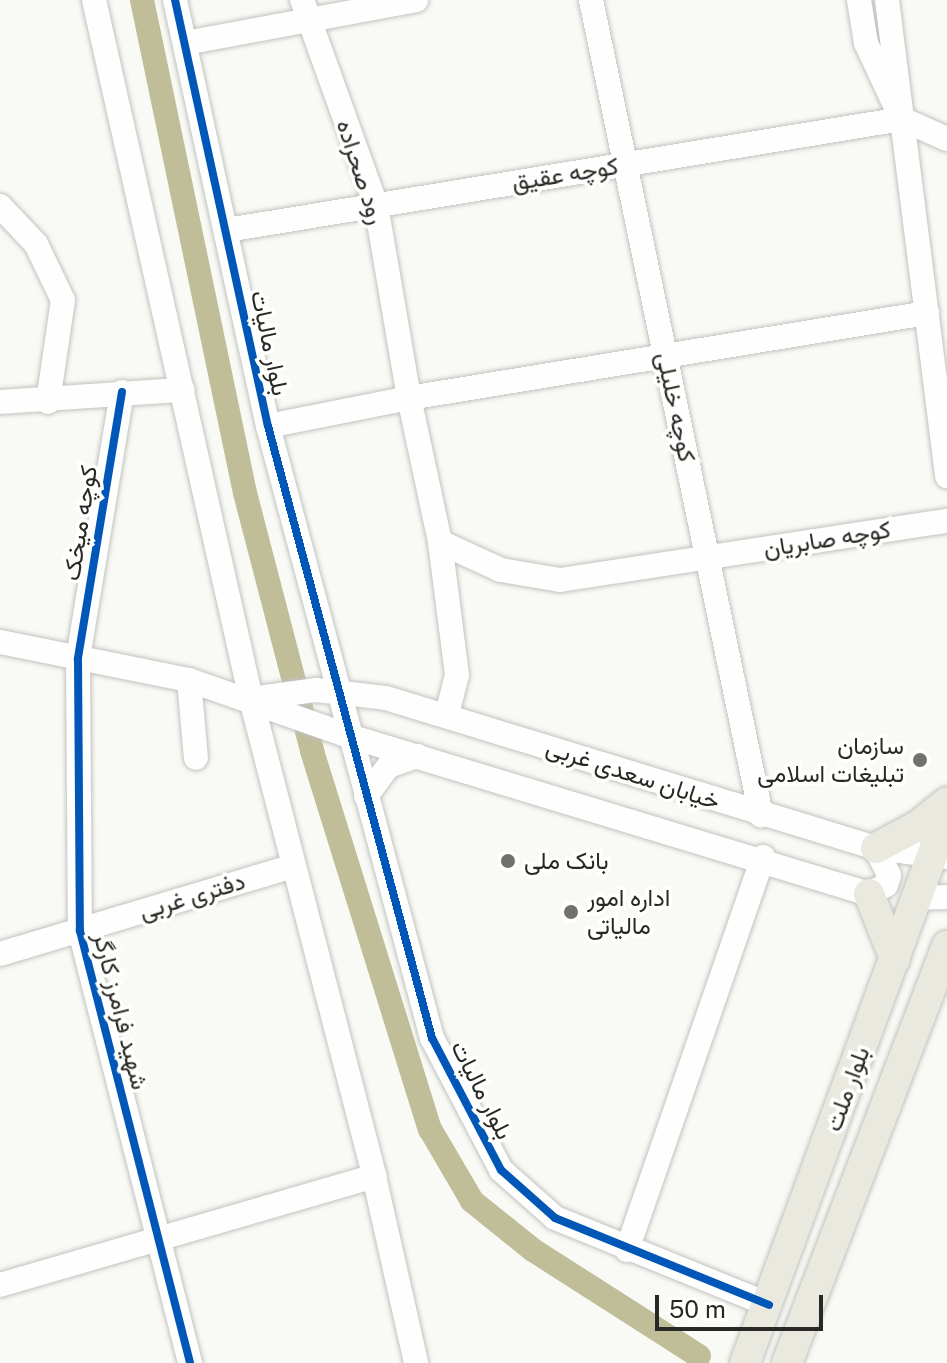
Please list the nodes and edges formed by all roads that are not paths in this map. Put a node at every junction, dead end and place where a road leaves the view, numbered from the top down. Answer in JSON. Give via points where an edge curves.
{"nodes":[{"id":1,"x":94,"y":0,"type":"edge"},
{"id":2,"x":175,"y":0,"type":"edge"},
{"id":3,"x":416,"y":0,"type":"edge"},
{"id":4,"x":591,"y":0,"type":"edge"},
{"id":5,"x":859,"y":0,"type":"edge"},
{"id":6,"x":887,"y":0,"type":"edge"},
{"id":7,"x":906,"y":0,"type":"edge"},
{"id":8,"x":305,"y":10,"type":"edge"},
{"id":9,"x":894,"y":37,"type":"junction"},
{"id":10,"x":185,"y":43,"type":"junction"},
{"id":11,"x":902,"y":119,"type":"junction"},
{"id":12,"x":947,"y":139,"type":"edge"},
{"id":13,"x":625,"y":164,"type":"junction"},
{"id":14,"x":376,"y":205,"type":"junction"},
{"id":15,"x":0,"y":206,"type":"edge"},
{"id":16,"x":227,"y":230,"type":"junction"},
{"id":17,"x":927,"y":313,"type":"junction"},
{"id":18,"x":665,"y":352,"type":"junction"},
{"id":19,"x":183,"y":390,"type":"junction"},
{"id":20,"x":122,"y":392,"type":"junction"},
{"id":21,"x":409,"y":398,"type":"junction"},
{"id":22,"x":0,"y":402,"type":"edge"},
{"id":23,"x":48,"y":402,"type":"junction"},
{"id":24,"x":268,"y":426,"type":"junction"},
{"id":25,"x":947,"y":476,"type":"edge"},
{"id":26,"x":947,"y":521,"type":"edge"},
{"id":27,"x":440,"y":542,"type":"junction"},
{"id":28,"x":708,"y":558,"type":"junction"},
{"id":29,"x":0,"y":642,"type":"edge"},
{"id":30,"x":78,"y":659,"type":"junction"},
{"id":31,"x":189,"y":680,"type":"junction"},
{"id":32,"x":327,"y":691,"type":"junction"},
{"id":33,"x":251,"y":699,"type":"junction"},
{"id":34,"x":285,"y":704,"type":"junction"},
{"id":35,"x":447,"y":714,"type":"junction"},
{"id":36,"x":338,"y":731,"type":"junction"},
{"id":37,"x":417,"y":756,"type":"junction"},
{"id":38,"x":196,"y":758,"type":"dead end"},
{"id":39,"x":366,"y":796,"type":"junction"},
{"id":40,"x":947,"y":802,"type":"edge"},
{"id":41,"x":761,"y":815,"type":"junction"},
{"id":42,"x":947,"y":815,"type":"edge"},
{"id":43,"x":876,"y":848,"type":"junction"},
{"id":44,"x":939,"y":856,"type":"edge"},
{"id":45,"x":763,"y":857,"type":"junction"},
{"id":46,"x":293,"y":866,"type":"junction"},
{"id":47,"x":869,"y":894,"type":"junction"},
{"id":48,"x":947,"y":897,"type":"edge"},
{"id":49,"x":915,"y":898,"type":"junction"},
{"id":50,"x":80,"y":931,"type":"junction"},
{"id":51,"x":947,"y":946,"type":"edge"},
{"id":52,"x":0,"y":954,"type":"edge"},
{"id":53,"x":895,"y":959,"type":"junction"},
{"id":54,"x":374,"y":1176,"type":"junction"},
{"id":55,"x":158,"y":1239,"type":"junction"},
{"id":56,"x":627,"y":1250,"type":"junction"},
{"id":57,"x":0,"y":1285,"type":"edge"},
{"id":58,"x":769,"y":1305,"type":"junction"},
{"id":59,"x":190,"y":1363,"type":"edge"},
{"id":60,"x":416,"y":1363,"type":"edge"},
{"id":61,"x":745,"y":1363,"type":"edge"},
{"id":62,"x":787,"y":1363,"type":"edge"}],
"edges":[{"from":1,"to":19,"type":"street"},
{"from":2,"to":10,"type":"street","name":"بلوار مالیات"},
{"from":3,"to":8,"type":"street"},
{"from":4,"to":13,"type":"street","name":"کوچه خلیلی"},
{"from":5,"to":11,"type":"street","via":[[866,43]]},
{"from":6,"to":9,"type":"street"},
{"from":7,"to":9,"type":"street"},
{"from":8,"to":10,"type":"street"},
{"from":8,"to":14,"type":"street","name":"رود صحراده"},
{"from":9,"to":11,"type":"street"},
{"from":10,"to":16,"type":"street","name":"بلوار مالیات"},
{"from":11,"to":12,"type":"street"},
{"from":11,"to":13,"type":"street","name":"کوچه عقیق"},
{"from":11,"to":17,"type":"street"},
{"from":13,"to":14,"type":"street","name":"کوچه عقیق"},
{"from":13,"to":18,"type":"street","name":"کوچه خلیلی"},
{"from":14,"to":16,"type":"street","name":"کوچه عقیق"},
{"from":14,"to":21,"type":"street","name":"رود صحراده"},
{"from":15,"to":23,"type":"street","via":[[36,244],[63,300]]},
{"from":16,"to":24,"type":"street","name":"بلوار مالیات"},
{"from":17,"to":18,"type":"street"},
{"from":17,"to":25,"type":"street"},
{"from":18,"to":21,"type":"street"},
{"from":18,"to":28,"type":"street","name":"کوچه خلیلی"},
{"from":19,"to":20,"type":"street"},
{"from":19,"to":33,"type":"street"},
{"from":20,"to":23,"type":"street"},
{"from":20,"to":30,"type":"street","name":"کوچه میخک"},
{"from":21,"to":24,"type":"street"},
{"from":21,"to":27,"type":"street","name":"رود صحراده"},
{"from":22,"to":23,"type":"street"},
{"from":24,"to":32,"type":"street","name":"بلوار مالیات"},
{"from":26,"to":28,"type":"street","name":"کوچه صابریان"},
{"from":27,"to":28,"type":"street","name":"کوچه صابریان","via":[[501,570],[560,580]]},
{"from":27,"to":35,"type":"street","name":"رود صحراده","via":[[457,675]]},
{"from":28,"to":41,"type":"street","name":"کوچه خلیلی"},
{"from":29,"to":30,"type":"street"},
{"from":30,"to":31,"type":"street"},
{"from":30,"to":50,"type":"street","name":"شهید فرامرز کارگر"},
{"from":31,"to":33,"type":"street"},
{"from":31,"to":38,"type":"street"},
{"from":32,"to":34,"type":"street","name":"خیابان سعدی غربی"},
{"from":32,"to":35,"type":"street","name":"خیابان سعدی غربی"},
{"from":32,"to":36,"type":"street","name":"بلوار مالیات"},
{"from":33,"to":34,"type":"street","name":"خیابان سعدی غربی"},
{"from":33,"to":46,"type":"street"},
{"from":34,"to":36,"type":"street","name":"خیابان سعدی غربی"},
{"from":35,"to":41,"type":"street","name":"خیابان سعدی غربی"},
{"from":36,"to":37,"type":"street","name":"خیابان سعدی غربی"},
{"from":36,"to":39,"type":"street","name":"بلوار مالیات"},
{"from":37,"to":39,"type":"street","via":[[389,766]]},
{"from":37,"to":45,"type":"street","name":"خیابان سعدی غربی"},
{"from":39,"to":56,"type":"street","name":"بلوار مالیات","via":[[432,1038],[501,1170],[555,1218]]},
{"from":40,"to":43,"type":"main road","via":[[919,825]]},
{"from":41,"to":43,"type":"street","name":"خیابان سعدی غربی"},
{"from":42,"to":44,"type":"main road","name":"بلوار ملت"},
{"from":43,"to":44,"type":"street","name":"خیابان سعدی غربی"},
{"from":43,"to":47,"type":"street","via":[[889,875],[886,885]]},
{"from":44,"to":49,"type":"main road","name":"بلوار ملت"},
{"from":45,"to":47,"type":"street","name":"خیابان سعدی غربی"},
{"from":45,"to":56,"type":"street"},
{"from":46,"to":50,"type":"street","name":"دفتری غربی"},
{"from":46,"to":54,"type":"street"},
{"from":47,"to":53,"type":"main road"},
{"from":48,"to":49,"type":"street"},
{"from":49,"to":53,"type":"main road","name":"بلوار ملت"},
{"from":50,"to":52,"type":"street","name":"دفتری غربی"},
{"from":50,"to":55,"type":"street","name":"شهید فرامرز کارگر"},
{"from":51,"to":62,"type":"main road","name":"بلوار ملت"},
{"from":53,"to":58,"type":"main road","name":"بلوار ملت"},
{"from":54,"to":55,"type":"street"},
{"from":54,"to":60,"type":"street"},
{"from":55,"to":57,"type":"street"},
{"from":55,"to":59,"type":"street","name":"شهید فرامرز کارگر"},
{"from":56,"to":58,"type":"street","name":"بلوار مالیات"},
{"from":58,"to":61,"type":"main road","name":"بلوار ملت"}]}
